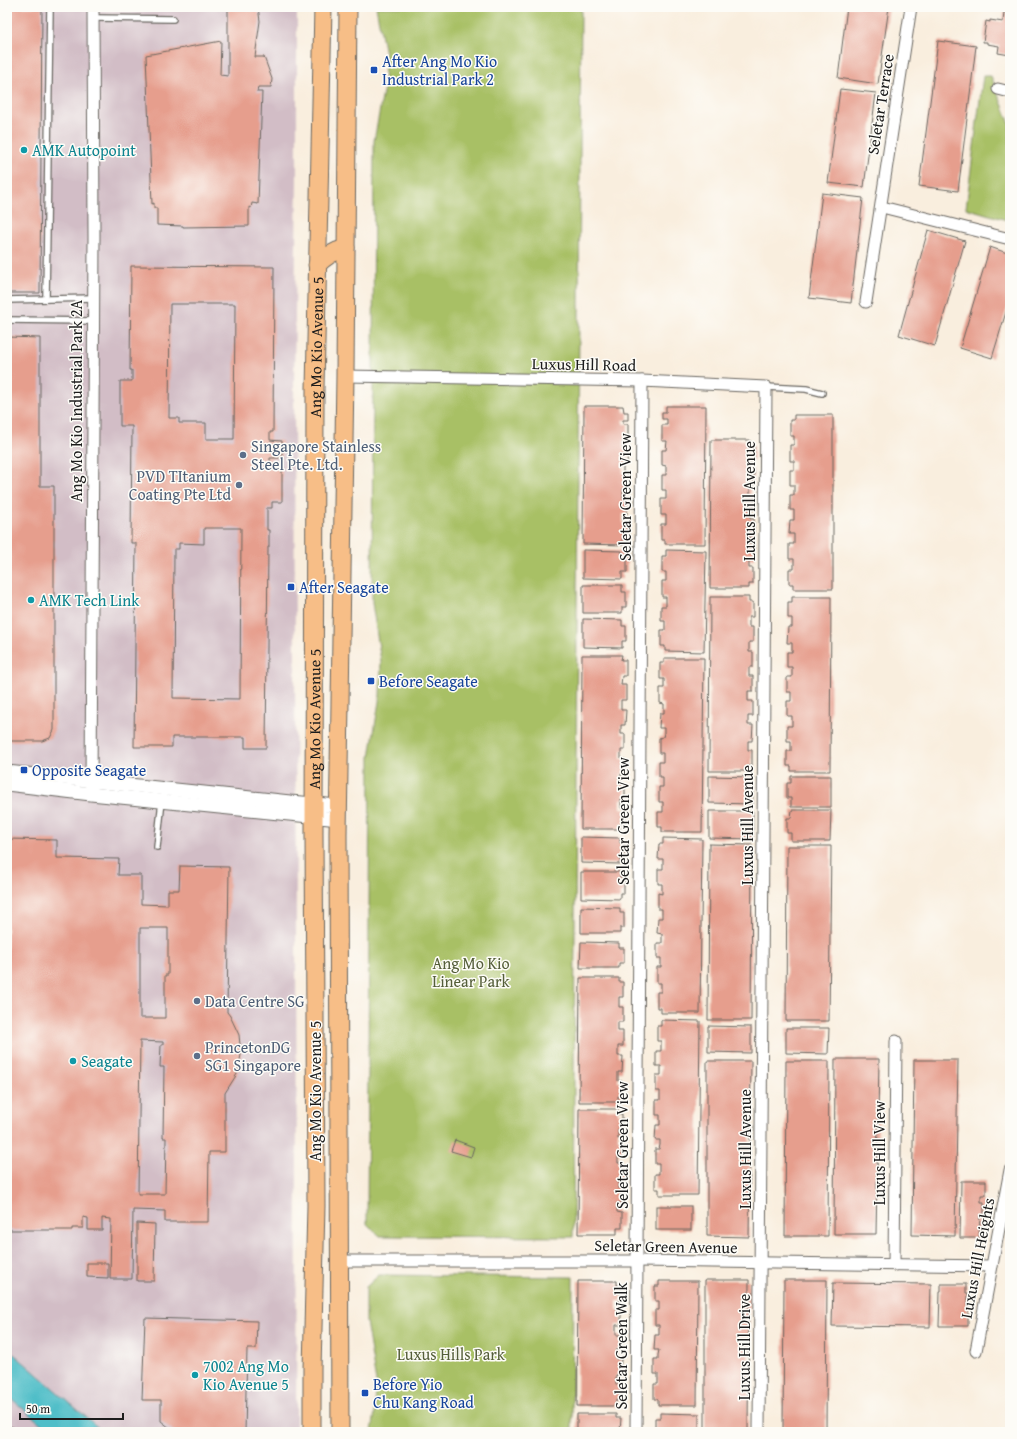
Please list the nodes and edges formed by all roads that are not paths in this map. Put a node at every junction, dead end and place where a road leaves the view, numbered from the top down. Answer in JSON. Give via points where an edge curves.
{"nodes":[{"id":1,"x":50,"y":7,"type":"edge"},
{"id":2,"x":323,"y":7,"type":"edge"},
{"id":3,"x":348,"y":7,"type":"edge"},
{"id":4,"x":911,"y":7,"type":"edge"},
{"id":5,"x":93,"y":12,"type":"edge"},
{"id":6,"x":173,"y":20,"type":"dead end"},
{"id":7,"x":998,"y":89,"type":"dead end"},
{"id":8,"x":1010,"y":92,"type":"edge"},
{"id":9,"x":882,"y":207,"type":"junction"},
{"id":10,"x":1010,"y":239,"type":"edge"},
{"id":11,"x":346,"y":248,"type":"junction"},
{"id":12,"x":317,"y":265,"type":"junction"},
{"id":13,"x":93,"y":298,"type":"junction"},
{"id":14,"x":46,"y":299,"type":"junction"},
{"id":15,"x":7,"y":300,"type":"edge"},
{"id":16,"x":866,"y":302,"type":"dead end"},
{"id":17,"x":7,"y":320,"type":"edge"},
{"id":18,"x":93,"y":321,"type":"junction"},
{"id":19,"x":345,"y":376,"type":"junction"},
{"id":20,"x":642,"y":381,"type":"junction"},
{"id":21,"x":766,"y":387,"type":"junction"},
{"id":22,"x":822,"y":393,"type":"dead end"},
{"id":23,"x":7,"y":772,"type":"edge"},
{"id":24,"x":7,"y":784,"type":"edge"},
{"id":25,"x":91,"y":788,"type":"junction"},
{"id":26,"x":162,"y":795,"type":"junction"},
{"id":27,"x":314,"y":810,"type":"junction"},
{"id":28,"x":339,"y":813,"type":"junction"},
{"id":29,"x":157,"y":847,"type":"dead end"},
{"id":30,"x":896,"y":1041,"type":"dead end"},
{"id":31,"x":1010,"y":1170,"type":"edge"},
{"id":32,"x":340,"y":1261,"type":"junction"},
{"id":33,"x":637,"y":1261,"type":"junction"},
{"id":34,"x":760,"y":1263,"type":"junction"},
{"id":35,"x":894,"y":1265,"type":"junction"},
{"id":36,"x":992,"y":1266,"type":"junction"},
{"id":37,"x":976,"y":1351,"type":"dead end"},
{"id":38,"x":7,"y":1429,"type":"edge"},
{"id":39,"x":18,"y":1432,"type":"edge"},
{"id":40,"x":312,"y":1432,"type":"edge"},
{"id":41,"x":340,"y":1432,"type":"edge"},
{"id":42,"x":636,"y":1432,"type":"edge"},
{"id":43,"x":759,"y":1432,"type":"edge"}],
"edges":[{"from":1,"to":14,"type":"lane"},
{"from":2,"to":12,"type":"main road","name":"Ang Mo Kio Avenue 5"},
{"from":3,"to":11,"type":"main road","name":"Ang Mo Kio Avenue 5"},
{"from":4,"to":9,"type":"street","name":"Seletar Terrace"},
{"from":5,"to":6,"type":"lane"},
{"from":5,"to":13,"type":"street","name":"Ang Mo Kio Industrial Park 2A"},
{"from":7,"to":8,"type":"street"},
{"from":9,"to":10,"type":"street"},
{"from":9,"to":16,"type":"street","name":"Seletar Terrace"},
{"from":11,"to":12,"type":"main road","via":[[325,257]]},
{"from":11,"to":19,"type":"main road","name":"Ang Mo Kio Avenue 5"},
{"from":12,"to":27,"type":"main road","name":"Ang Mo Kio Avenue 5"},
{"from":13,"to":14,"type":"lane"},
{"from":13,"to":18,"type":"street","name":"Ang Mo Kio Industrial Park 2A"},
{"from":14,"to":15,"type":"lane"},
{"from":17,"to":18,"type":"lane"},
{"from":18,"to":25,"type":"street","name":"Ang Mo Kio Industrial Park 2A"},
{"from":19,"to":20,"type":"street","name":"Luxus Hill Road"},
{"from":19,"to":28,"type":"main road","name":"Ang Mo Kio Avenue 5"},
{"from":20,"to":21,"type":"street","name":"Luxus Hill Road"},
{"from":20,"to":33,"type":"street","name":"Seletar Green View"},
{"from":21,"to":22,"type":"lane","name":"Luxus Hill Road","via":[[806,389]]},
{"from":21,"to":34,"type":"street","name":"Luxus Hill Avenue"},
{"from":23,"to":25,"type":"street"},
{"from":24,"to":25,"type":"street"},
{"from":25,"to":26,"type":"street"},
{"from":26,"to":27,"type":"street"},
{"from":26,"to":29,"type":"lane"},
{"from":27,"to":28,"type":"street"},
{"from":27,"to":40,"type":"main road","name":"Ang Mo Kio Avenue 5","via":[[316,1206]]},
{"from":28,"to":32,"type":"main road","name":"Ang Mo Kio Avenue 5"},
{"from":30,"to":35,"type":"street","name":"Luxus Hill View"},
{"from":31,"to":36,"type":"street","name":"Luxus Hill Heights"},
{"from":32,"to":33,"type":"street","name":"Seletar Green Avenue"},
{"from":32,"to":41,"type":"main road","name":"Ang Mo Kio Avenue 5"},
{"from":33,"to":34,"type":"street","name":"Seletar Green Avenue"},
{"from":33,"to":42,"type":"street","name":"Seletar Green Walk"},
{"from":34,"to":35,"type":"street","name":"Seletar Green Avenue"},
{"from":34,"to":43,"type":"street","name":"Luxus Hill Drive"},
{"from":35,"to":36,"type":"street","name":"Seletar Green Avenue"},
{"from":36,"to":37,"type":"street","name":"Luxus Hill Heights"},
{"from":38,"to":39,"type":"lane"}]}
